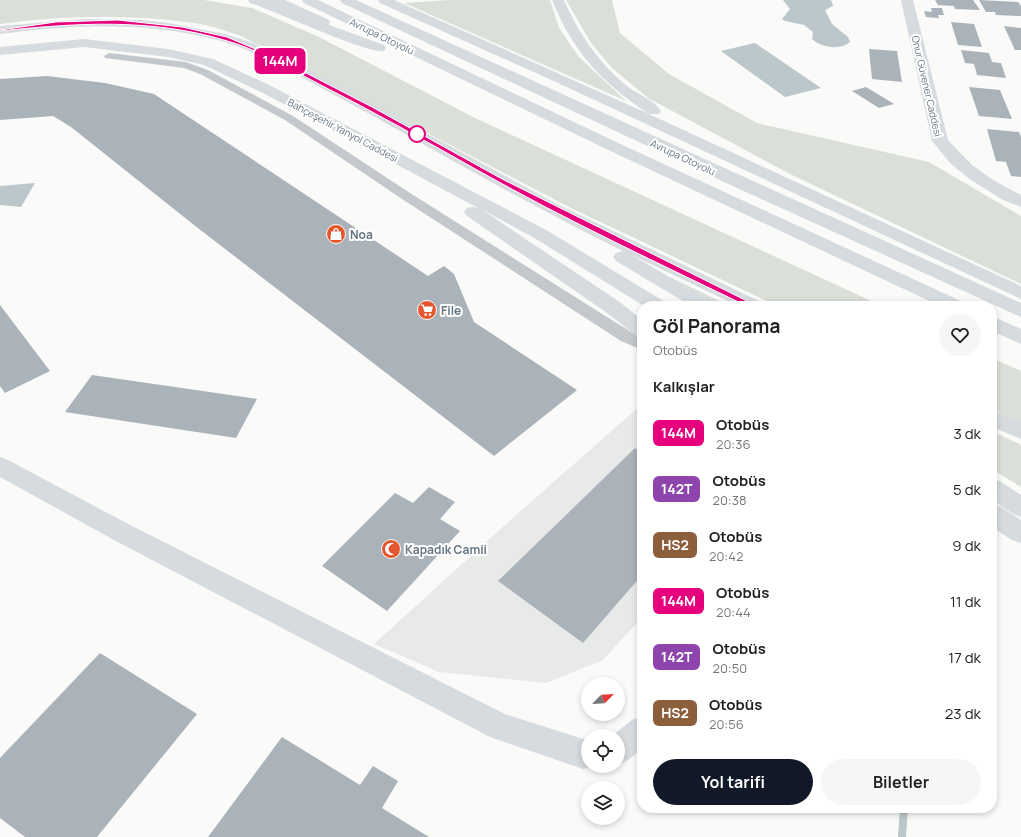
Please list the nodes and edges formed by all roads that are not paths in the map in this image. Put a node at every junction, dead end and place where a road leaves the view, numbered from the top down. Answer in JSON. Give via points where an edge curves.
{"nodes":[{"id":1,"x":254,"y":0,"type":"edge"},
{"id":2,"x":275,"y":0,"type":"edge"},
{"id":3,"x":308,"y":0,"type":"edge"},
{"id":4,"x":346,"y":0,"type":"edge"},
{"id":5,"x":384,"y":0,"type":"edge"},
{"id":6,"x":558,"y":0,"type":"edge"},
{"id":7,"x":907,"y":0,"type":"edge"},
{"id":8,"x":90,"y":23,"type":"junction"},
{"id":9,"x":0,"y":30,"type":"edge"},
{"id":10,"x":67,"y":44,"type":"junction"},
{"id":11,"x":379,"y":48,"type":"junction"},
{"id":12,"x":0,"y":51,"type":"edge"},
{"id":13,"x":109,"y":56,"type":"dead end"},
{"id":14,"x":608,"y":144,"type":"junction"},
{"id":15,"x":389,"y":155,"type":"junction"},
{"id":16,"x":757,"y":170,"type":"junction"},
{"id":17,"x":486,"y":173,"type":"junction"},
{"id":18,"x":1021,"y":202,"type":"edge"},
{"id":19,"x":1021,"y":293,"type":"edge"},
{"id":20,"x":650,"y":301,"type":"edge"},
{"id":21,"x":697,"y":301,"type":"edge"},
{"id":22,"x":743,"y":301,"type":"edge"},
{"id":23,"x":945,"y":301,"type":"edge"},
{"id":24,"x":1021,"y":311,"type":"edge"},
{"id":25,"x":997,"y":325,"type":"edge"},
{"id":26,"x":637,"y":326,"type":"edge"},
{"id":27,"x":1021,"y":337,"type":"edge"},
{"id":28,"x":637,"y":342,"type":"edge"},
{"id":29,"x":997,"y":420,"type":"edge"},
{"id":30,"x":1021,"y":431,"type":"edge"},
{"id":31,"x":0,"y":466,"type":"edge"},
{"id":32,"x":997,"y":491,"type":"edge"},
{"id":33,"x":1021,"y":507,"type":"edge"},
{"id":34,"x":997,"y":517,"type":"edge"},
{"id":35,"x":1021,"y":533,"type":"edge"},
{"id":36,"x":637,"y":734,"type":"edge"},
{"id":37,"x":625,"y":744,"type":"edge"},
{"id":38,"x":581,"y":753,"type":"edge"}],
"edges":[{"from":1,"to":11,"type":"main road","via":[[285,10],[354,41]]},
{"from":2,"to":11,"type":"main road"},
{"from":3,"to":14,"type":"main road","name":"Avrupa Otoyolu"},
{"from":4,"to":24,"type":"main road","name":"Avrupa Otoyolu"},
{"from":5,"to":16,"type":"main road"},
{"from":6,"to":16,"type":"main road","via":[[564,18],[583,50],[609,79],[652,110],[728,150]]},
{"from":7,"to":18,"type":"main road","name":"Onur Güvener Caddesi","via":[[940,141],[968,172]]},
{"from":8,"to":9,"type":"main road"},
{"from":8,"to":10,"type":"main road","via":[[98,27],[97,35]]},
{"from":8,"to":17,"type":"main road","via":[[149,24],[182,28],[227,39],[278,60]]},
{"from":10,"to":12,"type":"main road","name":"Bahçeşehir Yanyol Caddesi"},
{"from":10,"to":15,"type":"main road","name":"Bahçeşehir Yanyol Caddesi","via":[[128,47],[208,62],[266,89]]},
{"from":11,"to":14,"type":"main road","via":[[546,126]]},
{"from":13,"to":28,"type":"street","via":[[186,65],[290,118],[419,204]]},
{"from":14,"to":23,"type":"main road","name":"Avrupa Otoyolu"},
{"from":15,"to":20,"type":"main road","name":"Bahçeşehir Yanyol Caddesi","via":[[542,234]]},
{"from":15,"to":26,"type":"main road"},
{"from":16,"to":19,"type":"main road"},
{"from":17,"to":21,"type":"main road"},
{"from":17,"to":22,"type":"main road"},
{"from":25,"to":27,"type":"main road"},
{"from":29,"to":30,"type":"main road"},
{"from":31,"to":38,"type":"main road","via":[[123,534],[500,727]]},
{"from":32,"to":33,"type":"main road"},
{"from":34,"to":35,"type":"main road"},
{"from":36,"to":37,"type":"main road"}]}
